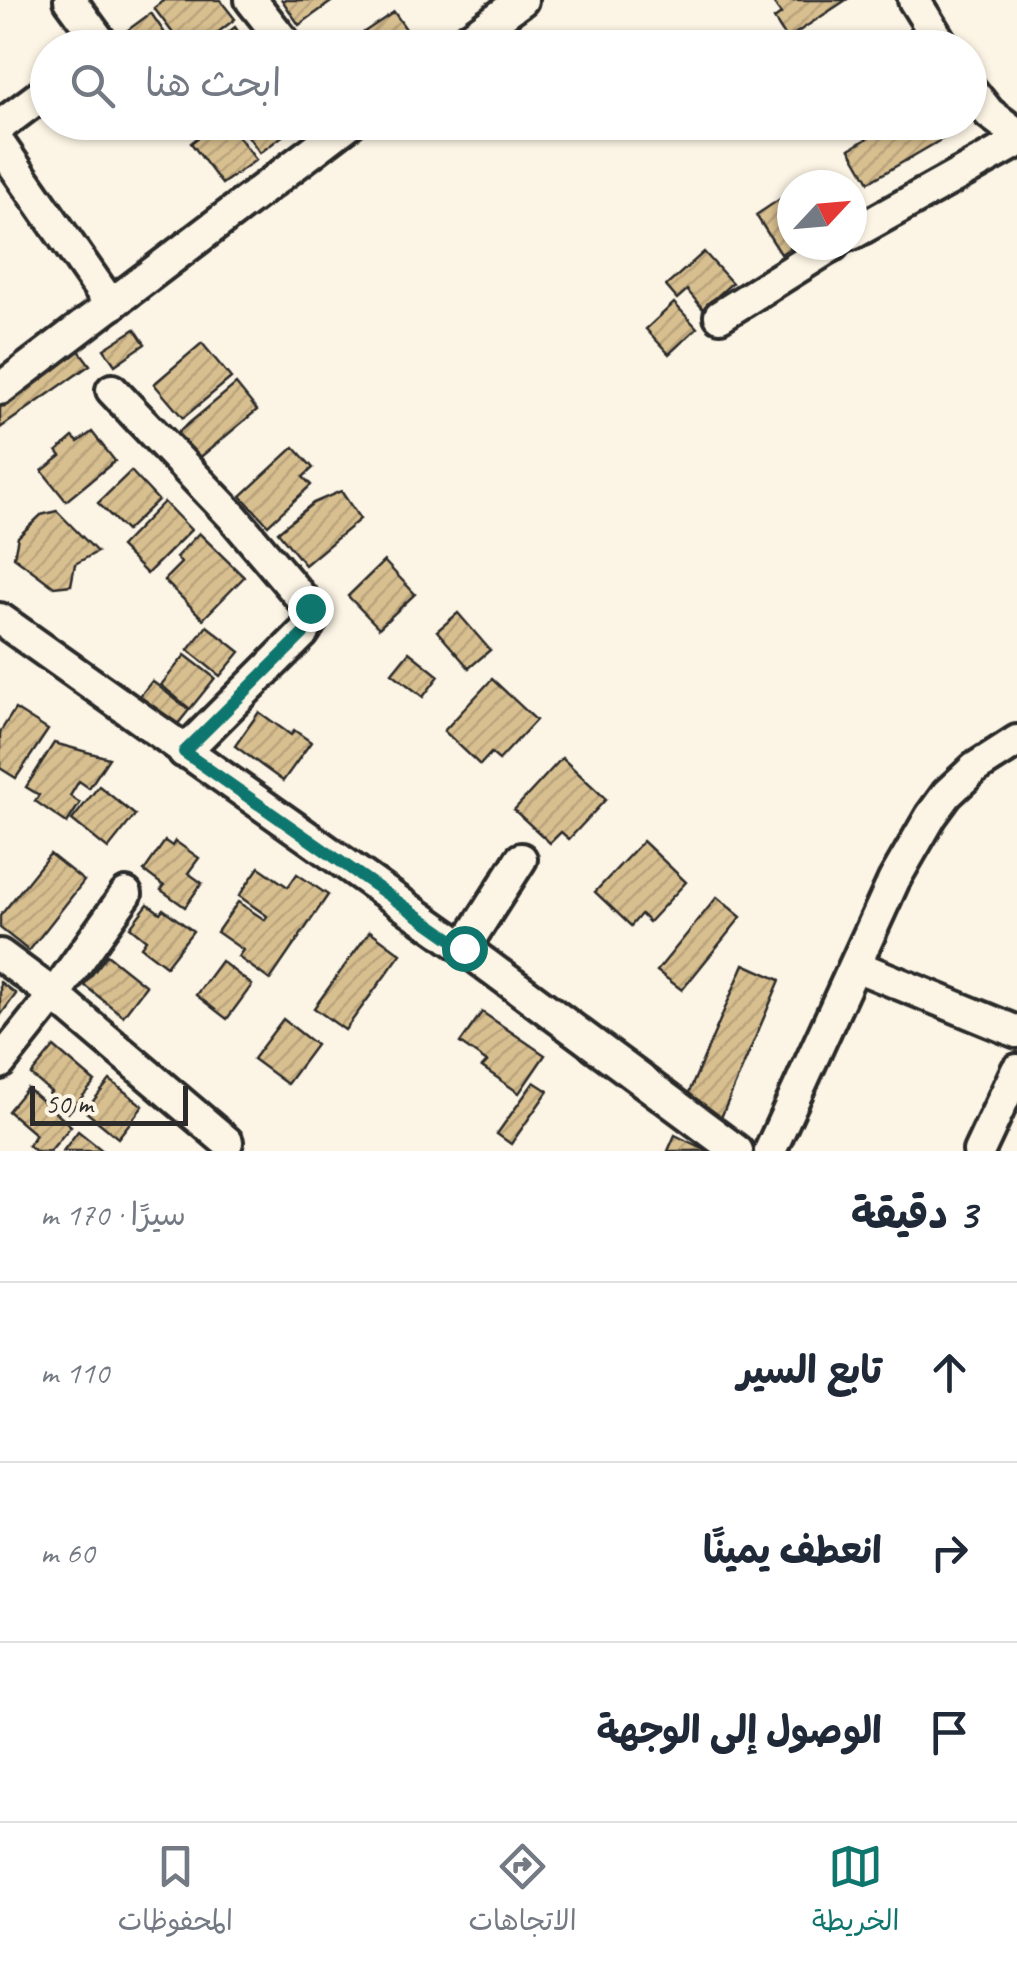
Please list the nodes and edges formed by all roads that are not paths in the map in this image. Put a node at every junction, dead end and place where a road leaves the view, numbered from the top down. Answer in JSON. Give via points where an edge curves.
{"nodes":[{"id":1,"x":70,"y":0,"type":"edge"},
{"id":2,"x":251,"y":0,"type":"edge"},
{"id":3,"x":522,"y":0,"type":"edge"},
{"id":4,"x":914,"y":0,"type":"edge"},
{"id":5,"x":92,"y":30,"type":"edge"},
{"id":6,"x":275,"y":30,"type":"edge"},
{"id":7,"x":481,"y":30,"type":"edge"},
{"id":8,"x":933,"y":30,"type":"edge"},
{"id":9,"x":30,"y":104,"type":"edge"},
{"id":10,"x":987,"y":110,"type":"edge"},
{"id":11,"x":0,"y":126,"type":"edge"},
{"id":12,"x":1017,"y":134,"type":"edge"},
{"id":13,"x":328,"y":140,"type":"edge"},
{"id":14,"x":1017,"y":142,"type":"edge"},
{"id":15,"x":0,"y":145,"type":"edge"},
{"id":16,"x":867,"y":226,"type":"edge"},
{"id":17,"x":809,"y":260,"type":"edge"},
{"id":18,"x":111,"y":304,"type":"junction"},
{"id":19,"x":720,"y":316,"type":"dead end"},
{"id":20,"x":3,"y":381,"type":"edge"},
{"id":21,"x":112,"y":390,"type":"dead end"},
{"id":22,"x":0,"y":619,"type":"edge"},
{"id":23,"x":1017,"y":741,"type":"edge"},
{"id":24,"x":184,"y":752,"type":"junction"},
{"id":25,"x":522,"y":859,"type":"dead end"},
{"id":26,"x":126,"y":894,"type":"dead end"},
{"id":27,"x":464,"y":948,"type":"junction"},
{"id":28,"x":0,"y":954,"type":"edge"},
{"id":29,"x":856,"y":966,"type":"junction"},
{"id":30,"x":54,"y":996,"type":"junction"},
{"id":31,"x":1017,"y":1032,"type":"edge"},
{"id":32,"x":0,"y":1062,"type":"edge"},
{"id":33,"x":1017,"y":1070,"type":"edge"},
{"id":34,"x":227,"y":1142,"type":"dead end"},
{"id":35,"x":737,"y":1151,"type":"edge"},
{"id":36,"x":770,"y":1151,"type":"edge"},
{"id":37,"x":980,"y":1151,"type":"edge"}],
"edges":[{"from":1,"to":5,"type":"street"},
{"from":2,"to":6,"type":"street"},
{"from":3,"to":7,"type":"street"},
{"from":4,"to":8,"type":"street"},
{"from":9,"to":11,"type":"street"},
{"from":10,"to":12,"type":"street"},
{"from":13,"to":18,"type":"street"},
{"from":14,"to":16,"type":"street"},
{"from":15,"to":18,"type":"street"},
{"from":17,"to":19,"type":"street"},
{"from":18,"to":20,"type":"street"},
{"from":21,"to":24,"type":"street","via":[[310,608],[312,620],[303,634]]},
{"from":22,"to":24,"type":"street"},
{"from":23,"to":29,"type":"street","via":[[975,768],[931,816]]},
{"from":24,"to":27,"type":"street"},
{"from":25,"to":27,"type":"street"},
{"from":26,"to":30,"type":"street"},
{"from":27,"to":35,"type":"street"},
{"from":28,"to":30,"type":"street"},
{"from":29,"to":31,"type":"street"},
{"from":29,"to":36,"type":"street"},
{"from":30,"to":32,"type":"street"},
{"from":30,"to":34,"type":"street"},
{"from":33,"to":37,"type":"street"}]}
